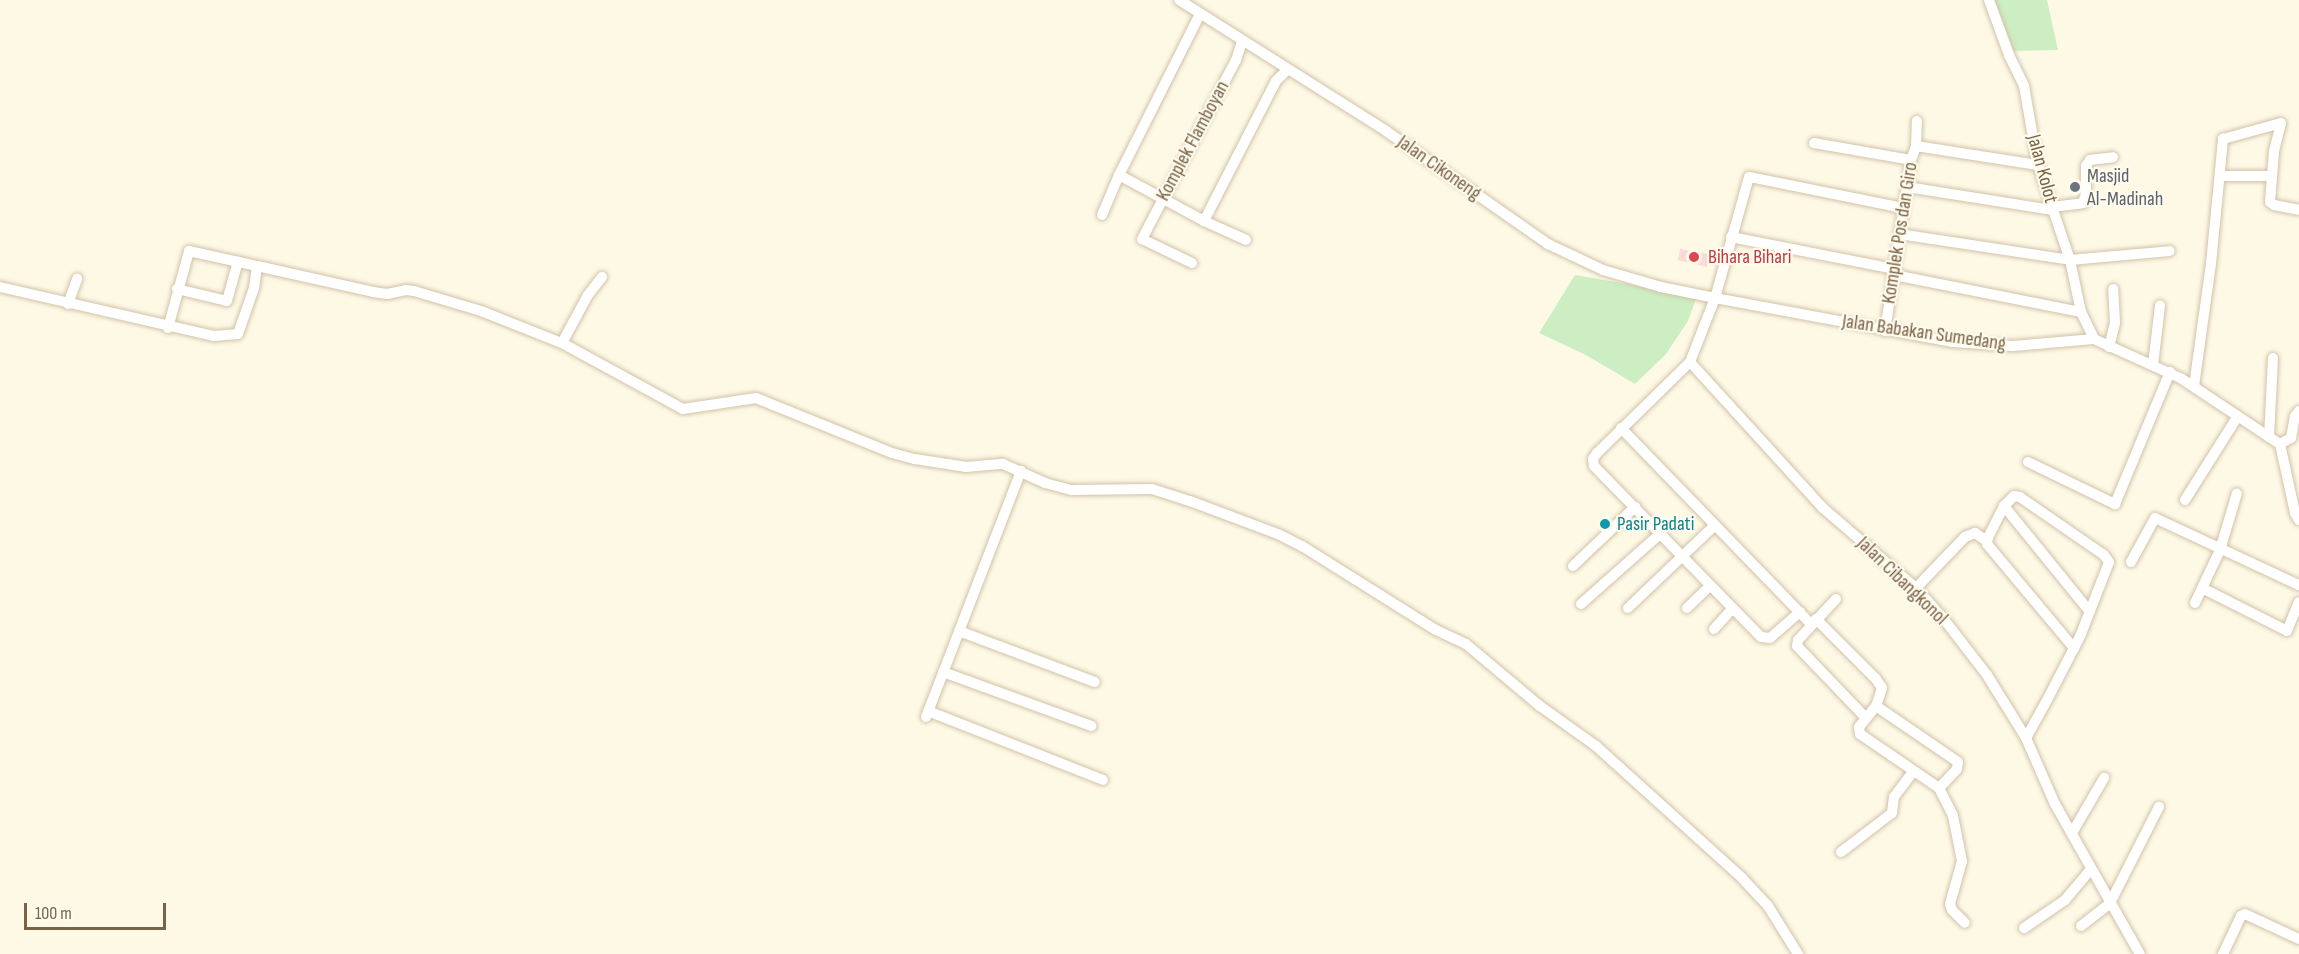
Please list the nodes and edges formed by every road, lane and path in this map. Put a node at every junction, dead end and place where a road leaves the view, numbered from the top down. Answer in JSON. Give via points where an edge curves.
{"nodes":[{"id":1,"x":1179,"y":0,"type":"edge"},
{"id":2,"x":1989,"y":0,"type":"edge"},
{"id":3,"x":1200,"y":14,"type":"junction"},
{"id":4,"x":1242,"y":42,"type":"junction"},
{"id":5,"x":1287,"y":70,"type":"junction"},
{"id":6,"x":1917,"y":121,"type":"dead end"},
{"id":7,"x":1814,"y":143,"type":"dead end"},
{"id":8,"x":1916,"y":146,"type":"junction"},
{"id":9,"x":2113,"y":157,"type":"dead end"},
{"id":10,"x":1911,"y":160,"type":"junction"},
{"id":11,"x":2038,"y":165,"type":"junction"},
{"id":12,"x":1119,"y":175,"type":"junction"},
{"id":13,"x":2220,"y":176,"type":"junction"},
{"id":14,"x":2272,"y":176,"type":"junction"},
{"id":15,"x":1907,"y":187,"type":"junction"},
{"id":16,"x":1163,"y":198,"type":"junction"},
{"id":17,"x":1903,"y":208,"type":"junction"},
{"id":18,"x":2053,"y":209,"type":"junction"},
{"id":19,"x":2299,"y":210,"type":"edge"},
{"id":20,"x":1102,"y":215,"type":"dead end"},
{"id":21,"x":1204,"y":221,"type":"junction"},
{"id":22,"x":1899,"y":234,"type":"junction"},
{"id":23,"x":1731,"y":237,"type":"junction"},
{"id":24,"x":1246,"y":240,"type":"dead end"},
{"id":25,"x":2170,"y":251,"type":"dead end"},
{"id":26,"x":2070,"y":260,"type":"junction"},
{"id":27,"x":238,"y":261,"type":"junction"},
{"id":28,"x":1192,"y":263,"type":"dead end"},
{"id":29,"x":257,"y":266,"type":"junction"},
{"id":30,"x":1894,"y":272,"type":"junction"},
{"id":31,"x":602,"y":277,"type":"dead end"},
{"id":32,"x":77,"y":279,"type":"dead end"},
{"id":33,"x":0,"y":287,"type":"edge"},
{"id":34,"x":177,"y":289,"type":"junction"},
{"id":35,"x":2113,"y":289,"type":"dead end"},
{"id":36,"x":1715,"y":298,"type":"junction"},
{"id":37,"x":68,"y":304,"type":"junction"},
{"id":38,"x":2160,"y":305,"type":"dead end"},
{"id":39,"x":2081,"y":312,"type":"junction"},
{"id":40,"x":1885,"y":326,"type":"junction"},
{"id":41,"x":168,"y":328,"type":"junction"},
{"id":42,"x":2094,"y":339,"type":"junction"},
{"id":43,"x":562,"y":343,"type":"junction"},
{"id":44,"x":2109,"y":347,"type":"junction"},
{"id":45,"x":2272,"y":358,"type":"dead end"},
{"id":46,"x":1690,"y":362,"type":"junction"},
{"id":47,"x":2153,"y":365,"type":"junction"},
{"id":48,"x":2170,"y":372,"type":"junction"},
{"id":49,"x":2194,"y":386,"type":"junction"},
{"id":50,"x":2299,"y":411,"type":"edge"},
{"id":51,"x":2238,"y":416,"type":"junction"},
{"id":52,"x":1621,"y":428,"type":"junction"},
{"id":53,"x":2269,"y":437,"type":"junction"},
{"id":54,"x":2280,"y":444,"type":"junction"},
{"id":55,"x":2028,"y":462,"type":"dead end"},
{"id":56,"x":1020,"y":471,"type":"junction"},
{"id":57,"x":2237,"y":493,"type":"dead end"},
{"id":58,"x":2185,"y":500,"type":"dead end"},
{"id":59,"x":2004,"y":506,"type":"junction"},
{"id":60,"x":1635,"y":507,"type":"junction"},
{"id":61,"x":2299,"y":520,"type":"edge"},
{"id":62,"x":1714,"y":526,"type":"junction"},
{"id":63,"x":1661,"y":533,"type":"junction"},
{"id":64,"x":1987,"y":541,"type":"junction"},
{"id":65,"x":2220,"y":550,"type":"junction"},
{"id":66,"x":1683,"y":558,"type":"junction"},
{"id":67,"x":2131,"y":562,"type":"dead end"},
{"id":68,"x":1573,"y":566,"type":"dead end"},
{"id":69,"x":2299,"y":585,"type":"edge"},
{"id":70,"x":1710,"y":586,"type":"junction"},
{"id":71,"x":1916,"y":588,"type":"junction"},
{"id":72,"x":2202,"y":588,"type":"junction"},
{"id":73,"x":1836,"y":599,"type":"dead end"},
{"id":74,"x":2299,"y":602,"type":"edge"},
{"id":75,"x":2195,"y":603,"type":"dead end"},
{"id":76,"x":1581,"y":604,"type":"dead end"},
{"id":77,"x":1628,"y":608,"type":"dead end"},
{"id":78,"x":1688,"y":608,"type":"dead end"},
{"id":79,"x":1732,"y":609,"type":"junction"},
{"id":80,"x":1800,"y":612,"type":"junction"},
{"id":81,"x":2090,"y":612,"type":"junction"},
{"id":82,"x":1814,"y":622,"type":"junction"},
{"id":83,"x":1714,"y":629,"type":"dead end"},
{"id":84,"x":959,"y":631,"type":"junction"},
{"id":85,"x":2074,"y":648,"type":"junction"},
{"id":86,"x":943,"y":672,"type":"junction"},
{"id":87,"x":1095,"y":682,"type":"dead end"},
{"id":88,"x":1876,"y":706,"type":"junction"},
{"id":89,"x":1866,"y":718,"type":"junction"},
{"id":90,"x":1091,"y":726,"type":"dead end"},
{"id":91,"x":2026,"y":738,"type":"junction"},
{"id":92,"x":1913,"y":772,"type":"junction"},
{"id":93,"x":2104,"y":777,"type":"dead end"},
{"id":94,"x":1103,"y":780,"type":"dead end"},
{"id":95,"x":1939,"y":788,"type":"junction"},
{"id":96,"x":2158,"y":807,"type":"dead end"},
{"id":97,"x":2072,"y":833,"type":"junction"},
{"id":98,"x":1841,"y":852,"type":"dead end"},
{"id":99,"x":2091,"y":869,"type":"junction"},
{"id":100,"x":2110,"y":903,"type":"junction"},
{"id":101,"x":1965,"y":923,"type":"dead end"},
{"id":102,"x":2081,"y":926,"type":"dead end"},
{"id":103,"x":2024,"y":928,"type":"dead end"},
{"id":104,"x":2299,"y":939,"type":"edge"},
{"id":105,"x":1798,"y":954,"type":"edge"},
{"id":106,"x":2140,"y":954,"type":"edge"},
{"id":107,"x":2223,"y":954,"type":"edge"}],
"edges":[{"from":1,"to":3,"type":"street","name":"Jalan Cikoneng"},
{"from":2,"to":11,"type":"street","name":"Jalan Kolot","via":[[2008,55],[2024,86]]},
{"from":3,"to":4,"type":"street","name":"Jalan Cikoneng"},
{"from":3,"to":12,"type":"street"},
{"from":4,"to":5,"type":"street","name":"Jalan Cikoneng"},
{"from":4,"to":16,"type":"street","name":"Komplek Flamboyan"},
{"from":5,"to":21,"type":"street","via":[[1276,81]]},
{"from":5,"to":36,"type":"street","name":"Jalan Cikoneng","via":[[1386,131],[1548,244],[1603,270]]},
{"from":6,"to":8,"type":"street","name":"Komplek Pos dan Giro"},
{"from":7,"to":10,"type":"street"},
{"from":8,"to":10,"type":"street","name":"Komplek Pos dan Giro"},
{"from":8,"to":11,"type":"street"},
{"from":9,"to":18,"type":"street","via":[[2090,160],[2086,166],[2083,203]]},
{"from":10,"to":15,"type":"street","name":"Komplek Pos dan Giro"},
{"from":11,"to":18,"type":"street","name":"Jalan Kolot"},
{"from":12,"to":16,"type":"street"},
{"from":12,"to":20,"type":"street"},
{"from":13,"to":14,"type":"street"},
{"from":13,"to":14,"type":"street","via":[[2223,139],[2280,123]]},
{"from":13,"to":49,"type":"street"},
{"from":14,"to":19,"type":"street","via":[[2271,203]]},
{"from":15,"to":17,"type":"street","name":"Komplek Pos dan Giro"},
{"from":15,"to":18,"type":"street"},
{"from":16,"to":21,"type":"street"},
{"from":16,"to":28,"type":"street","name":"Komplek Flamboyan","via":[[1142,239]]},
{"from":17,"to":22,"type":"street","name":"Komplek Pos dan Giro"},
{"from":17,"to":23,"type":"street","via":[[1749,177]]},
{"from":18,"to":26,"type":"street","name":"Jalan Kolot"},
{"from":21,"to":24,"type":"street"},
{"from":22,"to":26,"type":"street"},
{"from":22,"to":30,"type":"street","name":"Komplek Pos dan Giro"},
{"from":23,"to":30,"type":"street"},
{"from":23,"to":36,"type":"street"},
{"from":25,"to":26,"type":"street"},
{"from":26,"to":39,"type":"street","name":"Jalan Kolot"},
{"from":27,"to":29,"type":"street"},
{"from":27,"to":34,"type":"street","via":[[189,251]]},
{"from":27,"to":34,"type":"street","via":[[227,301]]},
{"from":29,"to":41,"type":"street","via":[[255,288],[238,334],[214,336]]},
{"from":29,"to":43,"type":"street","via":[[373,292],[414,291],[481,311]]},
{"from":30,"to":39,"type":"street"},
{"from":30,"to":40,"type":"street","name":"Komplek Pos dan Giro"},
{"from":31,"to":43,"type":"street"},
{"from":32,"to":37,"type":"street"},
{"from":33,"to":37,"type":"street"},
{"from":34,"to":41,"type":"street"},
{"from":35,"to":44,"type":"street","via":[[2115,318]]},
{"from":36,"to":40,"type":"street","name":"Jalan Babakan Sumedang"},
{"from":36,"to":46,"type":"street"},
{"from":37,"to":41,"type":"street"},
{"from":38,"to":47,"type":"street"},
{"from":39,"to":42,"type":"street","name":"Jalan Kolot"},
{"from":40,"to":42,"type":"street","name":"Jalan Babakan Sumedang","via":[[1986,346]]},
{"from":42,"to":44,"type":"street"},
{"from":43,"to":56,"type":"street","via":[[683,409],[756,398],[892,453],[951,466],[1003,464]]},
{"from":44,"to":47,"type":"street"},
{"from":45,"to":53,"type":"street"},
{"from":46,"to":52,"type":"street"},
{"from":46,"to":71,"type":"street","name":"Jalan Cibangkonol","via":[[1823,508]]},
{"from":47,"to":48,"type":"street"},
{"from":48,"to":49,"type":"street"},
{"from":48,"to":55,"type":"street","via":[[2115,504]]},
{"from":49,"to":51,"type":"street"},
{"from":50,"to":54,"type":"street","via":[[2291,438]]},
{"from":51,"to":53,"type":"street"},
{"from":51,"to":58,"type":"street"},
{"from":52,"to":60,"type":"street","via":[[1593,459],[1594,466]]},
{"from":52,"to":62,"type":"street"},
{"from":53,"to":54,"type":"street"},
{"from":54,"to":61,"type":"street"},
{"from":56,"to":84,"type":"street"},
{"from":56,"to":105,"type":"street","via":[[1045,483],[1072,489],[1152,489],[1278,534],[1436,630],[1466,644],[1540,706],[1596,746],[1742,878],[1768,906]]},
{"from":57,"to":65,"type":"street"},
{"from":59,"to":64,"type":"street"},
{"from":59,"to":81,"type":"street"},
{"from":59,"to":81,"type":"street","via":[[2014,496],[2020,497],[2106,557],[2109,566]]},
{"from":60,"to":63,"type":"street"},
{"from":60,"to":68,"type":"street"},
{"from":62,"to":66,"type":"street"},
{"from":62,"to":80,"type":"street"},
{"from":63,"to":66,"type":"street"},
{"from":63,"to":76,"type":"street"},
{"from":64,"to":71,"type":"street","via":[[1975,533],[1965,537]]},
{"from":64,"to":85,"type":"street","via":[[2026,594]]},
{"from":65,"to":67,"type":"street","via":[[2155,518]]},
{"from":65,"to":69,"type":"street"},
{"from":65,"to":72,"type":"street"},
{"from":66,"to":70,"type":"street"},
{"from":66,"to":77,"type":"street"},
{"from":70,"to":78,"type":"street"},
{"from":70,"to":79,"type":"street"},
{"from":71,"to":91,"type":"street","name":"Jalan Cibangkonol","via":[[1987,675]]},
{"from":72,"to":74,"type":"street","via":[[2287,631]]},
{"from":72,"to":75,"type":"street"},
{"from":73,"to":82,"type":"street"},
{"from":79,"to":80,"type":"street","via":[[1767,640]]},
{"from":79,"to":83,"type":"street"},
{"from":80,"to":82,"type":"street"},
{"from":81,"to":85,"type":"street"},
{"from":82,"to":88,"type":"street","via":[[1879,681],[1882,692]]},
{"from":82,"to":89,"type":"street","via":[[1798,640],[1798,649]]},
{"from":84,"to":86,"type":"street"},
{"from":84,"to":87,"type":"street"},
{"from":85,"to":91,"type":"street"},
{"from":86,"to":90,"type":"street"},
{"from":86,"to":94,"type":"street","via":[[927,714]]},
{"from":88,"to":89,"type":"street"},
{"from":88,"to":95,"type":"street","via":[[1958,762],[1957,769]]},
{"from":89,"to":92,"type":"street","via":[[1859,727],[1863,737]]},
{"from":91,"to":97,"type":"street","name":"Jalan Cibangkonol"},
{"from":92,"to":95,"type":"street"},
{"from":92,"to":98,"type":"street","via":[[1894,797],[1892,813]]},
{"from":93,"to":97,"type":"street"},
{"from":95,"to":101,"type":"street","via":[[1955,825],[1962,861],[1950,904]]},
{"from":96,"to":100,"type":"street"},
{"from":97,"to":99,"type":"street","name":"Jalan Cibangkonol"},
{"from":99,"to":100,"type":"street","name":"Jalan Cibangkonol"},
{"from":99,"to":103,"type":"street","via":[[2065,900]]},
{"from":100,"to":102,"type":"street"},
{"from":100,"to":106,"type":"street","name":"Jalan Cibangkonol"},
{"from":104,"to":107,"type":"street","via":[[2245,914]]}]}
